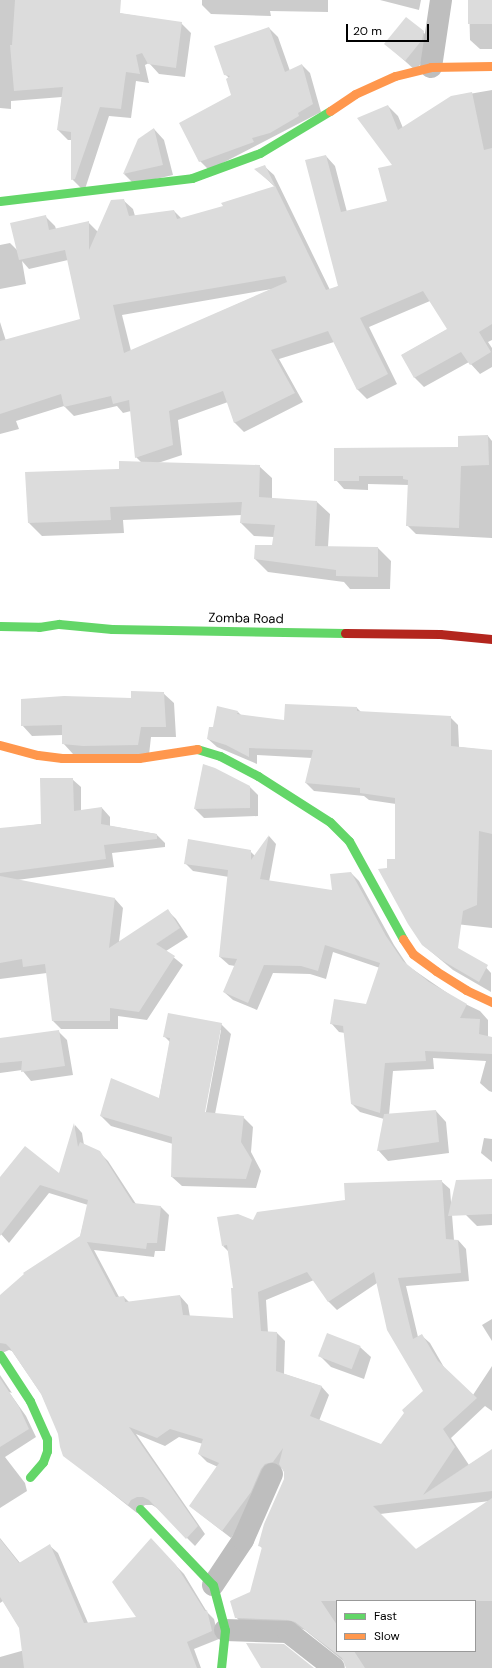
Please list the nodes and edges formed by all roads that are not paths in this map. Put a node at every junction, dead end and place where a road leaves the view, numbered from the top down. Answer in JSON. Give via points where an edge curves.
{"nodes":[{"id":1,"x":441,"y":0,"type":"edge"},
{"id":2,"x":492,"y":66,"type":"edge"},
{"id":3,"x":431,"y":67,"type":"junction"},
{"id":4,"x":0,"y":200,"type":"edge"},
{"id":5,"x":0,"y":626,"type":"edge"},
{"id":6,"x":492,"y":639,"type":"edge"},
{"id":7,"x":0,"y":745,"type":"edge"},
{"id":8,"x":492,"y":1002,"type":"edge"},
{"id":9,"x":0,"y":1354,"type":"edge"},
{"id":10,"x":272,"y":1474,"type":"dead end"},
{"id":11,"x":30,"y":1477,"type":"dead end"},
{"id":12,"x":140,"y":1509,"type":"dead end"},
{"id":13,"x":213,"y":1586,"type":"junction"},
{"id":14,"x":225,"y":1630,"type":"junction"},
{"id":15,"x":221,"y":1668,"type":"edge"},
{"id":16,"x":334,"y":1668,"type":"edge"}],
"edges":[{"from":1,"to":3,"type":"street"},
{"from":2,"to":3,"type":"main road"},
{"from":3,"to":4,"type":"main road","via":[[395,76],[355,94],[260,153],[192,178]]},
{"from":5,"to":6,"type":"main road","name":"Zomba Road","via":[[39,627],[59,624],[112,629],[440,634]]},
{"from":7,"to":8,"type":"main road","via":[[62,758],[139,758],[194,748],[220,756],[258,776],[330,822],[349,841],[397,930],[413,954],[448,979]]},
{"from":9,"to":11,"type":"main road","via":[[30,1401],[47,1440],[43,1462]]},
{"from":10,"to":13,"type":"street","via":[[243,1540]]},
{"from":12,"to":13,"type":"main road"},
{"from":13,"to":14,"type":"main road"},
{"from":14,"to":15,"type":"main road"},
{"from":14,"to":16,"type":"street","via":[[288,1632]]}]}
